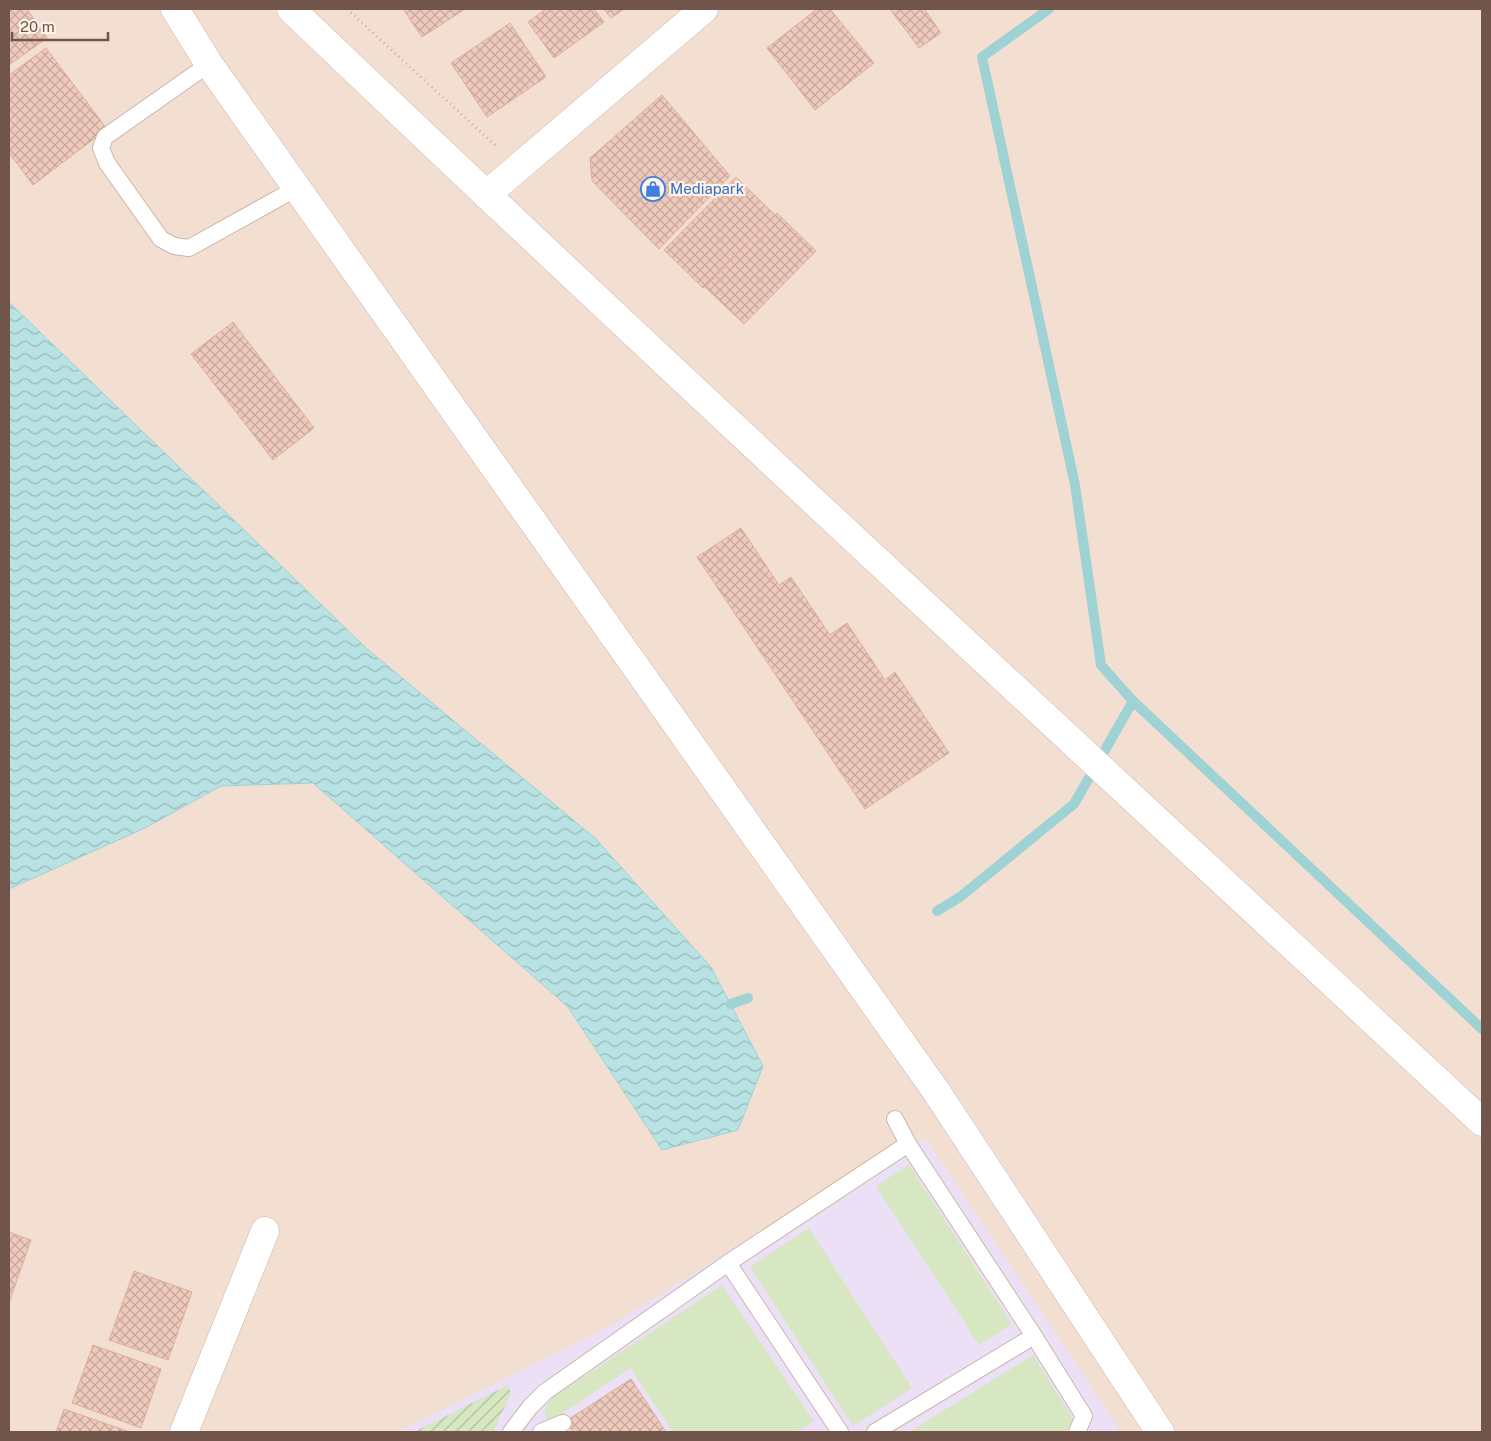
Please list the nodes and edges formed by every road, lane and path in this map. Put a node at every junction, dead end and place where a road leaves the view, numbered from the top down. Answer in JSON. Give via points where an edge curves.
{"nodes":[{"id":1,"x":174,"y":9,"type":"edge"},
{"id":2,"x":291,"y":9,"type":"edge"},
{"id":3,"x":347,"y":9,"type":"edge"},
{"id":4,"x":704,"y":9,"type":"edge"},
{"id":5,"x":209,"y":64,"type":"junction"},
{"id":6,"x":519,"y":168,"type":"junction"},
{"id":7,"x":297,"y":188,"type":"junction"},
{"id":8,"x":486,"y":195,"type":"junction"},
{"id":9,"x":895,"y":1119,"type":"dead end"},
{"id":10,"x":1482,"y":1122,"type":"edge"},
{"id":11,"x":908,"y":1144,"type":"junction"},
{"id":12,"x":266,"y":1231,"type":"dead end"},
{"id":13,"x":728,"y":1263,"type":"junction"},
{"id":14,"x":1034,"y":1336,"type":"junction"},
{"id":15,"x":563,"y":1423,"type":"dead end"},
{"id":16,"x":515,"y":1426,"type":"edge"},
{"id":17,"x":184,"y":1432,"type":"edge"},
{"id":18,"x":537,"y":1432,"type":"edge"},
{"id":19,"x":541,"y":1432,"type":"edge"},
{"id":20,"x":840,"y":1432,"type":"edge"},
{"id":21,"x":874,"y":1432,"type":"edge"},
{"id":22,"x":1077,"y":1432,"type":"edge"},
{"id":23,"x":1160,"y":1432,"type":"edge"}],
"edges":[{"from":1,"to":5,"type":"street"},
{"from":2,"to":8,"type":"street"},
{"from":3,"to":6,"type":"path"},
{"from":4,"to":6,"type":"street"},
{"from":5,"to":7,"type":"street"},
{"from":5,"to":7,"type":"lane","via":[[105,137],[101,148],[107,162],[161,239],[174,246],[190,248]]},
{"from":6,"to":8,"type":"street"},
{"from":7,"to":23,"type":"street","via":[[936,1091]]},
{"from":8,"to":10,"type":"street"},
{"from":9,"to":11,"type":"lane"},
{"from":11,"to":13,"type":"lane"},
{"from":11,"to":14,"type":"lane"},
{"from":12,"to":17,"type":"street"},
{"from":13,"to":16,"type":"lane","via":[[545,1392]]},
{"from":13,"to":20,"type":"lane"},
{"from":14,"to":21,"type":"lane"},
{"from":14,"to":22,"type":"lane","via":[[1084,1416]]},
{"from":15,"to":19,"type":"lane"},
{"from":16,"to":18,"type":"lane"}]}
